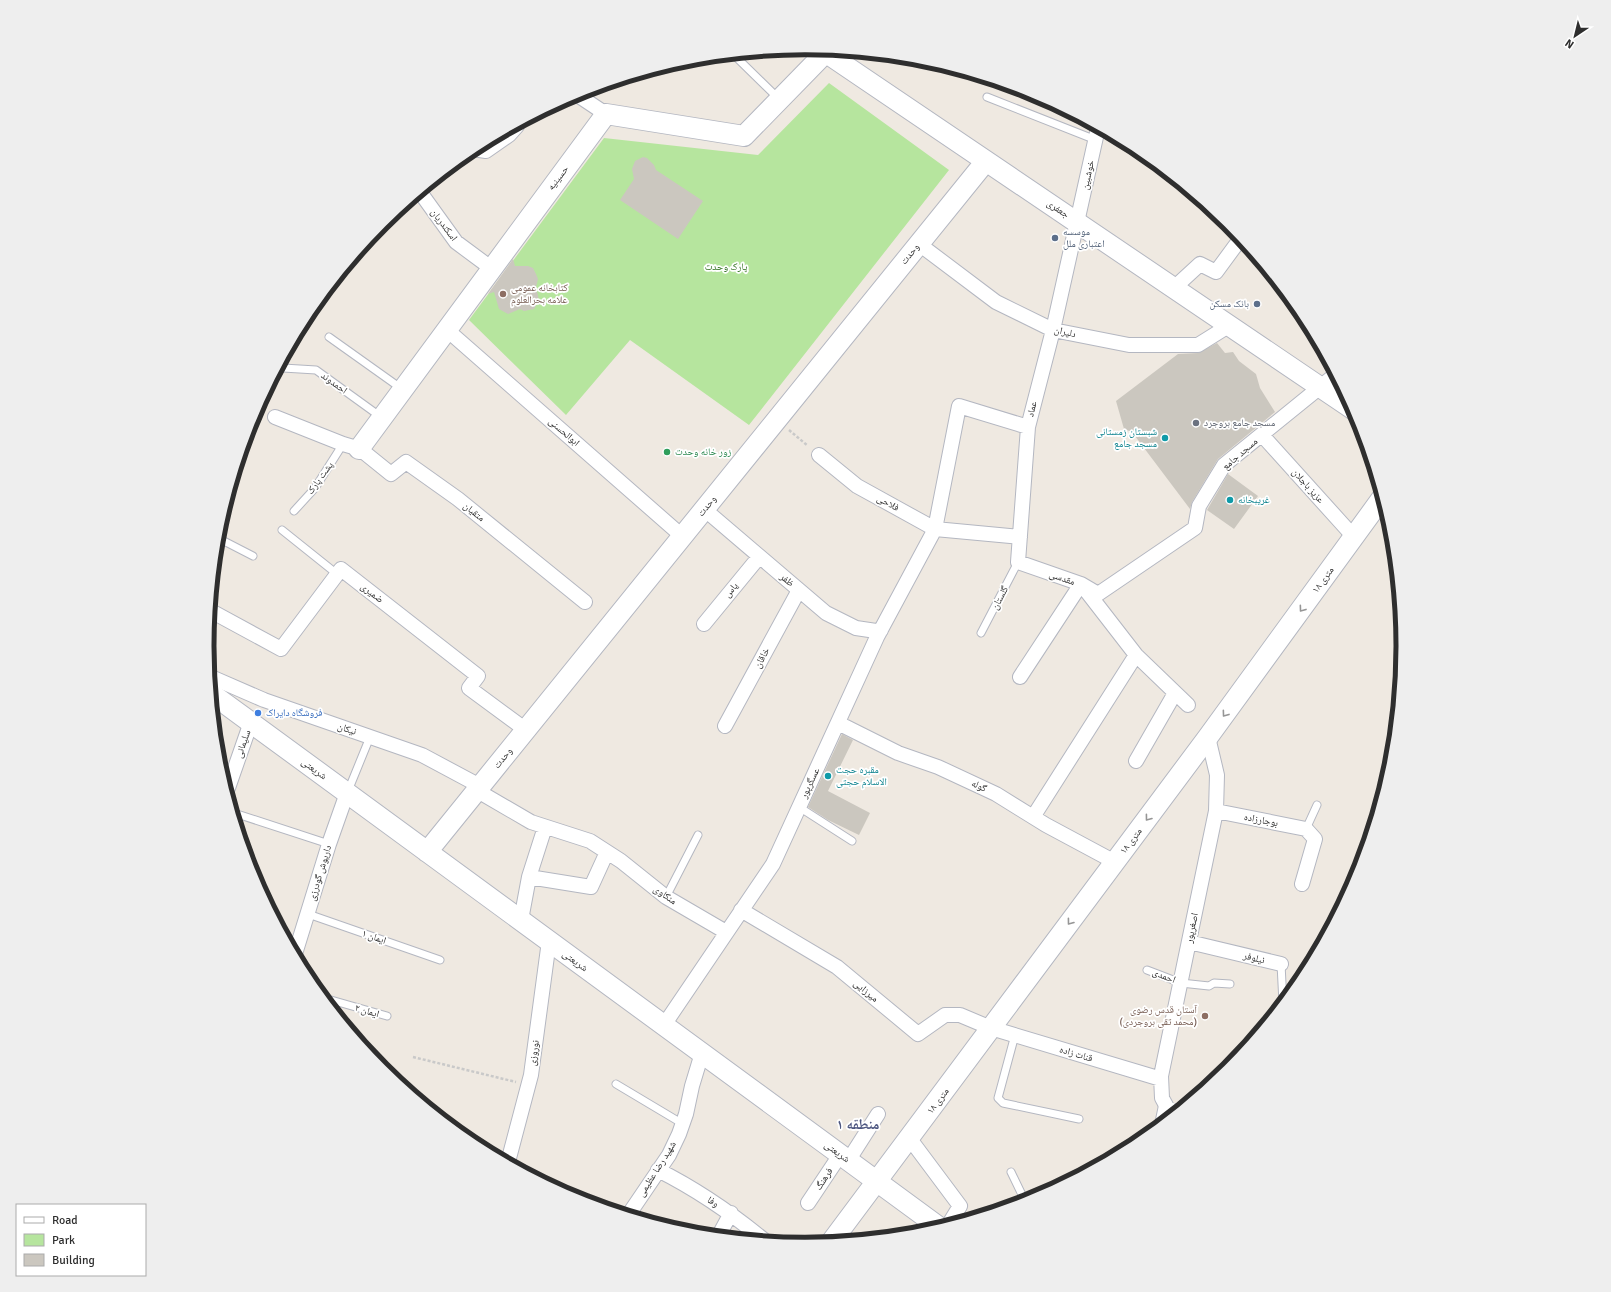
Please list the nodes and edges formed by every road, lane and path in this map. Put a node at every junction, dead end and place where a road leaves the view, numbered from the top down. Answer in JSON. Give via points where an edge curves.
{"nodes":[{"id":1,"x":820,"y":55,"type":"edge"},
{"id":2,"x":831,"y":56,"type":"edge"},
{"id":3,"x":738,"y":59,"type":"edge"},
{"id":4,"x":987,"y":97,"type":"dead end"},
{"id":5,"x":583,"y":99,"type":"edge"},
{"id":6,"x":779,"y":100,"type":"junction"},
{"id":7,"x":606,"y":114,"type":"junction"},
{"id":8,"x":511,"y":133,"type":"edge"},
{"id":9,"x":1097,"y":134,"type":"edge"},
{"id":10,"x":485,"y":150,"type":"edge"},
{"id":11,"x":986,"y":161,"type":"junction"},
{"id":12,"x":423,"y":196,"type":"edge"},
{"id":13,"x":1078,"y":223,"type":"junction"},
{"id":14,"x":1237,"y":243,"type":"edge"},
{"id":15,"x":919,"y":244,"type":"junction"},
{"id":16,"x":491,"y":268,"type":"junction"},
{"id":17,"x":1175,"y":287,"type":"junction"},
{"id":18,"x":1230,"y":325,"type":"junction"},
{"id":19,"x":446,"y":329,"type":"junction"},
{"id":20,"x":1052,"y":330,"type":"junction"},
{"id":21,"x":329,"y":337,"type":"dead end"},
{"id":22,"x":284,"y":368,"type":"edge"},
{"id":23,"x":1328,"y":381,"type":"edge"},
{"id":24,"x":402,"y":389,"type":"junction"},
{"id":25,"x":1341,"y":395,"type":"edge"},
{"id":26,"x":275,"y":417,"type":"dead end"},
{"id":27,"x":382,"y":417,"type":"junction"},
{"id":28,"x":776,"y":420,"type":"junction"},
{"id":29,"x":1028,"y":427,"type":"junction"},
{"id":30,"x":1262,"y":435,"type":"junction"},
{"id":31,"x":351,"y":447,"type":"junction"},
{"id":32,"x":819,"y":455,"type":"joint"},
{"id":33,"x":1378,"y":503,"type":"edge"},
{"id":34,"x":704,"y":509,"type":"junction"},
{"id":35,"x":294,"y":511,"type":"dead end"},
{"id":36,"x":935,"y":529,"type":"junction"},
{"id":37,"x":282,"y":530,"type":"dead end"},
{"id":38,"x":682,"y":536,"type":"junction"},
{"id":39,"x":1020,"y":537,"type":"junction"},
{"id":40,"x":1354,"y":537,"type":"junction"},
{"id":41,"x":224,"y":541,"type":"edge"},
{"id":42,"x":253,"y":556,"type":"dead end"},
{"id":43,"x":759,"y":557,"type":"junction"},
{"id":44,"x":1018,"y":562,"type":"junction"},
{"id":45,"x":337,"y":574,"type":"junction"},
{"id":46,"x":1081,"y":584,"type":"junction"},
{"id":47,"x":799,"y":590,"type":"junction"},
{"id":48,"x":585,"y":602,"type":"dead end"},
{"id":49,"x":216,"y":613,"type":"edge"},
{"id":50,"x":704,"y":624,"type":"dead end"},
{"id":51,"x":881,"y":630,"type":"junction"},
{"id":52,"x":981,"y":633,"type":"dead end"},
{"id":53,"x":1136,"y":655,"type":"junction"},
{"id":54,"x":1020,"y":676,"type":"dead end"},
{"id":55,"x":216,"y":679,"type":"edge"},
{"id":56,"x":1175,"y":693,"type":"junction"},
{"id":57,"x":217,"y":698,"type":"edge"},
{"id":58,"x":1188,"y":705,"type":"dead end"},
{"id":59,"x":251,"y":722,"type":"junction"},
{"id":60,"x":838,"y":724,"type":"junction"},
{"id":61,"x":725,"y":726,"type":"dead end"},
{"id":62,"x":526,"y":730,"type":"junction"},
{"id":63,"x":370,"y":737,"type":"junction"},
{"id":64,"x":1208,"y":737,"type":"junction"},
{"id":65,"x":1136,"y":761,"type":"dead end"},
{"id":66,"x":231,"y":780,"type":"edge"},
{"id":67,"x":478,"y":788,"type":"junction"},
{"id":68,"x":347,"y":793,"type":"junction"},
{"id":69,"x":1317,"y":805,"type":"dead end"},
{"id":70,"x":799,"y":807,"type":"junction"},
{"id":71,"x":1216,"y":811,"type":"junction"},
{"id":72,"x":240,"y":815,"type":"edge"},
{"id":73,"x":1033,"y":817,"type":"junction"},
{"id":74,"x":546,"y":827,"type":"junction"},
{"id":75,"x":1306,"y":829,"type":"junction"},
{"id":76,"x":698,"y":834,"type":"dead end"},
{"id":77,"x":852,"y":841,"type":"dead end"},
{"id":78,"x":329,"y":844,"type":"junction"},
{"id":79,"x":427,"y":852,"type":"junction"},
{"id":80,"x":607,"y":852,"type":"junction"},
{"id":81,"x":1115,"y":862,"type":"junction"},
{"id":82,"x":529,"y":877,"type":"junction"},
{"id":83,"x":1302,"y":884,"type":"dead end"},
{"id":84,"x":666,"y":897,"type":"junction"},
{"id":85,"x":741,"y":910,"type":"junction"},
{"id":86,"x":308,"y":914,"type":"junction"},
{"id":87,"x":521,"y":920,"type":"junction"},
{"id":88,"x":726,"y":932,"type":"junction"},
{"id":89,"x":549,"y":941,"type":"junction"},
{"id":90,"x":1189,"y":942,"type":"junction"},
{"id":91,"x":297,"y":947,"type":"edge"},
{"id":92,"x":440,"y":960,"type":"dead end"},
{"id":93,"x":1281,"y":964,"type":"joint"},
{"id":94,"x":1147,"y":970,"type":"dead end"},
{"id":95,"x":1181,"y":983,"type":"junction"},
{"id":96,"x":1230,"y":984,"type":"dead end"},
{"id":97,"x":1283,"y":994,"type":"edge"},
{"id":98,"x":333,"y":1001,"type":"edge"},
{"id":99,"x":387,"y":1016,"type":"dead end"},
{"id":100,"x":664,"y":1025,"type":"junction"},
{"id":101,"x":992,"y":1028,"type":"junction"},
{"id":102,"x":1014,"y":1035,"type":"junction"},
{"id":103,"x":702,"y":1053,"type":"junction"},
{"id":104,"x":413,"y":1057,"type":"dead end"},
{"id":105,"x":1162,"y":1079,"type":"junction"},
{"id":106,"x":616,"y":1084,"type":"dead end"},
{"id":107,"x":529,"y":1085,"type":"junction"},
{"id":108,"x":1164,"y":1100,"type":"junction"},
{"id":109,"x":1171,"y":1110,"type":"edge"},
{"id":110,"x":878,"y":1114,"type":"dead end"},
{"id":111,"x":1079,"y":1119,"type":"dead end"},
{"id":112,"x":1160,"y":1119,"type":"edge"},
{"id":113,"x":683,"y":1124,"type":"junction"},
{"id":114,"x":910,"y":1139,"type":"junction"},
{"id":115,"x":509,"y":1158,"type":"edge"},
{"id":116,"x":844,"y":1158,"type":"junction"},
{"id":117,"x":658,"y":1170,"type":"junction"},
{"id":118,"x":1011,"y":1172,"type":"dead end"},
{"id":119,"x":877,"y":1182,"type":"junction"},
{"id":120,"x":1022,"y":1196,"type":"edge"},
{"id":121,"x":808,"y":1203,"type":"dead end"},
{"id":122,"x":631,"y":1211,"type":"edge"},
{"id":123,"x":731,"y":1213,"type":"junction"},
{"id":124,"x":952,"y":1218,"type":"edge"},
{"id":125,"x":933,"y":1223,"type":"edge"},
{"id":126,"x":721,"y":1231,"type":"edge"},
{"id":127,"x":758,"y":1235,"type":"edge"},
{"id":128,"x":836,"y":1236,"type":"edge"}],
"edges":[{"from":1,"to":6,"type":"street"},
{"from":2,"to":11,"type":"street","name":"جعفری"},
{"from":3,"to":6,"type":"lane"},
{"from":4,"to":9,"type":"lane"},
{"from":5,"to":7,"type":"street"},
{"from":6,"to":7,"type":"street","via":[[744,136]]},
{"from":7,"to":16,"type":"street","name":"حسینیه"},
{"from":8,"to":10,"type":"street"},
{"from":9,"to":13,"type":"street","name":"خوشبین"},
{"from":11,"to":13,"type":"street","name":"جعفری"},
{"from":11,"to":15,"type":"street","name":"وحدت"},
{"from":12,"to":16,"type":"street","name":"اسکندریان","via":[[456,242]]},
{"from":13,"to":17,"type":"street","name":"جعفری"},
{"from":13,"to":20,"type":"street","name":"عماد"},
{"from":14,"to":17,"type":"street","via":[[1216,272],[1200,264]]},
{"from":15,"to":20,"type":"street","name":"دلیران","via":[[996,302]]},
{"from":15,"to":28,"type":"street","name":"وحدت"},
{"from":16,"to":19,"type":"street","name":"حسینیه"},
{"from":17,"to":18,"type":"street","name":"جعفری"},
{"from":18,"to":20,"type":"street","name":"دلیران","via":[[1198,345],[1129,345]]},
{"from":18,"to":23,"type":"street","name":"جعفری"},
{"from":19,"to":24,"type":"street","name":"حسینیه"},
{"from":19,"to":38,"type":"street","name":"ابوالحسنی"},
{"from":20,"to":29,"type":"street","name":"عماد"},
{"from":21,"to":24,"type":"lane"},
{"from":22,"to":27,"type":"lane","name":"احمدوند","via":[[316,370]]},
{"from":23,"to":25,"type":"street","name":"جعفری"},
{"from":23,"to":30,"type":"street","name":"مسجد جامع"},
{"from":24,"to":27,"type":"street","name":"حسینیه"},
{"from":26,"to":31,"type":"street"},
{"from":27,"to":31,"type":"street","name":"حسینیه"},
{"from":28,"to":32,"type":"path"},
{"from":28,"to":34,"type":"street","name":"وحدت"},
{"from":29,"to":36,"type":"street","name":"عماد","via":[[959,406]]},
{"from":29,"to":39,"type":"street"},
{"from":30,"to":40,"type":"street","name":"عزیز باجلان"},
{"from":30,"to":46,"type":"street","name":"مسجد جامع","via":[[1224,465],[1199,506],[1195,528],[1098,594]]},
{"from":31,"to":35,"type":"lane","name":"پشت پارک"},
{"from":31,"to":48,"type":"street","name":"متقیان","via":[[391,474],[406,462],[458,499]]},
{"from":32,"to":36,"type":"street","name":"فلاحی","via":[[856,486]]},
{"from":33,"to":40,"type":"street","name":"۱۸ متری"},
{"from":34,"to":38,"type":"street","name":"وحدت"},
{"from":34,"to":43,"type":"street","name":"ظفر"},
{"from":36,"to":39,"type":"street","name":"فلاحی"},
{"from":36,"to":51,"type":"street","name":"عسگرپور"},
{"from":37,"to":45,"type":"lane"},
{"from":38,"to":62,"type":"street","name":"وحدت"},
{"from":39,"to":44,"type":"street"},
{"from":40,"to":64,"type":"street","name":"۱۸ متری","one_way":true},
{"from":41,"to":42,"type":"lane"},
{"from":43,"to":47,"type":"street","name":"ظفر"},
{"from":43,"to":50,"type":"street","name":"یاس"},
{"from":44,"to":46,"type":"street","name":"مقدسی"},
{"from":44,"to":52,"type":"lane","name":"گلستان"},
{"from":45,"to":49,"type":"street","via":[[282,649]]},
{"from":45,"to":62,"type":"street","name":"ضمیری","via":[[341,569],[478,676],[469,688]]},
{"from":46,"to":53,"type":"street","name":"مقدسی"},
{"from":46,"to":54,"type":"street"},
{"from":47,"to":51,"type":"street","name":"ظفر","via":[[826,613],[856,628]]},
{"from":47,"to":61,"type":"street","name":"خاقان"},
{"from":51,"to":60,"type":"street","name":"عسگرپور"},
{"from":53,"to":56,"type":"street","name":"مقدسی"},
{"from":53,"to":73,"type":"street"},
{"from":55,"to":63,"type":"street","name":"نیکان","via":[[264,700]]},
{"from":56,"to":58,"type":"street","name":"مقدسی"},
{"from":56,"to":65,"type":"street"},
{"from":57,"to":59,"type":"street","name":"شریعتی"},
{"from":59,"to":66,"type":"street","name":"سلیمانی"},
{"from":59,"to":68,"type":"street","name":"شریعتی"},
{"from":60,"to":70,"type":"street","name":"عسگرپور"},
{"from":60,"to":73,"type":"street","name":"گوله","via":[[898,753],[938,767],[996,794]]},
{"from":62,"to":67,"type":"street","name":"وحدت"},
{"from":63,"to":67,"type":"street","name":"نیکان","via":[[422,755]]},
{"from":63,"to":68,"type":"lane"},
{"from":64,"to":71,"type":"street","name":"اصغرپور","via":[[1217,775]]},
{"from":64,"to":81,"type":"street","name":"۱۸ متری","one_way":true},
{"from":67,"to":74,"type":"street","name":"منکاوی","via":[[531,822]]},
{"from":67,"to":79,"type":"street","name":"وحدت"},
{"from":68,"to":78,"type":"street","name":"داریوش گودرزی"},
{"from":68,"to":79,"type":"street","name":"شریعتی"},
{"from":69,"to":75,"type":"lane"},
{"from":70,"to":77,"type":"lane"},
{"from":70,"to":85,"type":"street","name":"عسگرپور","via":[[773,864]]},
{"from":71,"to":75,"type":"street","name":"بوجارزاده"},
{"from":71,"to":90,"type":"street","name":"اصغرپور"},
{"from":72,"to":78,"type":"lane"},
{"from":73,"to":81,"type":"street","name":"گوله"},
{"from":74,"to":80,"type":"street","name":"منکاوی","via":[[590,841]]},
{"from":74,"to":82,"type":"street"},
{"from":75,"to":83,"type":"street","via":[[1314,839]]},
{"from":76,"to":84,"type":"lane"},
{"from":78,"to":86,"type":"street","name":"داریوش گودرزی"},
{"from":79,"to":87,"type":"street","name":"شریعتی"},
{"from":80,"to":82,"type":"street","via":[[591,886]]},
{"from":80,"to":84,"type":"street","name":"منکاوی"},
{"from":81,"to":101,"type":"street","name":"۱۸ متری","one_way":true},
{"from":82,"to":87,"type":"street"},
{"from":84,"to":88,"type":"street","name":"منکاوی"},
{"from":85,"to":88,"type":"street","name":"عسگرپور"},
{"from":85,"to":101,"type":"street","name":"میرزایی","via":[[837,967],[918,1034],[946,1015],[960,1015]]},
{"from":86,"to":91,"type":"street","name":"داریوش گودرزی"},
{"from":86,"to":92,"type":"lane","name":"ایمان ۱"},
{"from":87,"to":89,"type":"street","name":"شریعتی"},
{"from":88,"to":100,"type":"street","name":"عسگرپور"},
{"from":89,"to":100,"type":"street","name":"شریعتی"},
{"from":89,"to":107,"type":"street","name":"نوروزی"},
{"from":90,"to":93,"type":"street","name":"نیلوفر"},
{"from":90,"to":95,"type":"street","name":"اصغرپور"},
{"from":93,"to":97,"type":"lane","name":"نیلوفر"},
{"from":94,"to":95,"type":"lane","name":"احمدی"},
{"from":95,"to":96,"type":"lane","name":"احمدی","via":[[1209,986],[1214,983]]},
{"from":95,"to":105,"type":"street","name":"اصغرپور"},
{"from":98,"to":99,"type":"lane","name":"ایمان ۲"},
{"from":100,"to":103,"type":"street","name":"شریعتی"},
{"from":101,"to":102,"type":"street","name":"قنات زاده"},
{"from":101,"to":114,"type":"street","name":"۱۸ متری"},
{"from":102,"to":105,"type":"street","name":"قنات زاده"},
{"from":102,"to":111,"type":"lane","via":[[998,1098],[1003,1103]]},
{"from":103,"to":113,"type":"street","name":"شهید رضا عظیمی"},
{"from":103,"to":116,"type":"street","name":"شریعتی"},
{"from":104,"to":107,"type":"path"},
{"from":105,"to":108,"type":"street","name":"اصغرپور"},
{"from":106,"to":113,"type":"lane"},
{"from":107,"to":115,"type":"street","name":"نوروزی"},
{"from":108,"to":109,"type":"street","via":[[1168,1109]]},
{"from":108,"to":112,"type":"lane"},
{"from":110,"to":116,"type":"street","name":"فرهنگ"},
{"from":113,"to":117,"type":"street","name":"شهید رضا عظیمی","via":[[669,1155]]},
{"from":114,"to":119,"type":"street","name":"۱۸ متری"},
{"from":114,"to":124,"type":"street","via":[[960,1206]]},
{"from":116,"to":119,"type":"street","name":"شریعتی"},
{"from":116,"to":121,"type":"street","name":"فرهنگ"},
{"from":117,"to":122,"type":"street","name":"شهید رضا عظیمی"},
{"from":117,"to":123,"type":"street","name":"وفا"},
{"from":118,"to":120,"type":"lane"},
{"from":119,"to":125,"type":"street","name":"شریعتی"},
{"from":119,"to":128,"type":"street","name":"۱۸ متری"},
{"from":123,"to":126,"type":"street"},
{"from":123,"to":127,"type":"street","name":"وفا"}]}
